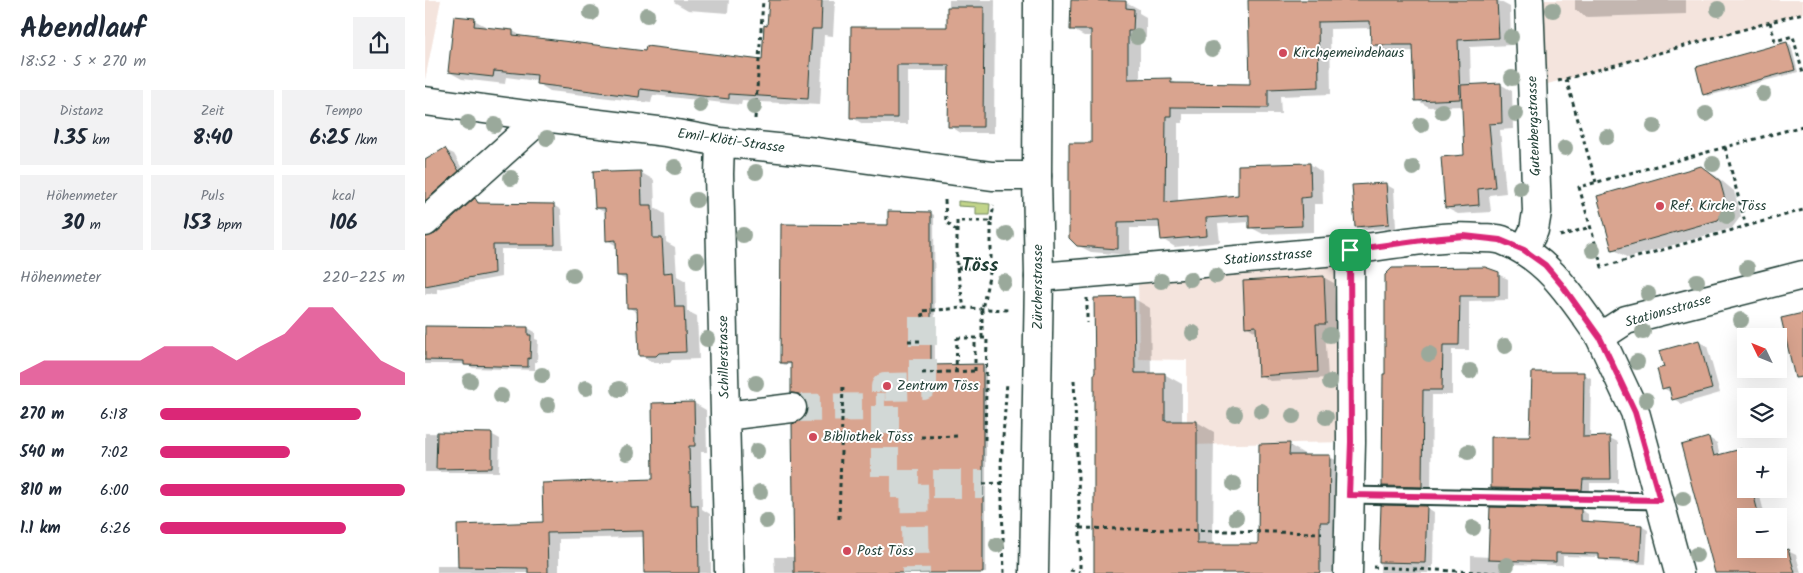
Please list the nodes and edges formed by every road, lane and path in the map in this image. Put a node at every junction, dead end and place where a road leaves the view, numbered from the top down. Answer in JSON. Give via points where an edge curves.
{"nodes":[{"id":1,"x":763,"y":0,"type":"edge"},
{"id":2,"x":1038,"y":0,"type":"edge"},
{"id":3,"x":1529,"y":0,"type":"edge"},
{"id":4,"x":1803,"y":13,"type":"edge"},
{"id":5,"x":1770,"y":22,"type":"junction"},
{"id":6,"x":1803,"y":74,"type":"edge"},
{"id":7,"x":1566,"y":79,"type":"junction"},
{"id":8,"x":1533,"y":88,"type":"junction"},
{"id":9,"x":425,"y":100,"type":"edge"},
{"id":10,"x":542,"y":117,"type":"junction"},
{"id":11,"x":1803,"y":126,"type":"edge"},
{"id":12,"x":755,"y":127,"type":"dead end"},
{"id":13,"x":720,"y":142,"type":"junction"},
{"id":14,"x":1725,"y":146,"type":"junction"},
{"id":15,"x":1037,"y":176,"type":"junction"},
{"id":16,"x":1596,"y":182,"type":"junction"},
{"id":17,"x":945,"y":200,"type":"dead end"},
{"id":18,"x":994,"y":205,"type":"dead end"},
{"id":19,"x":1803,"y":210,"type":"edge"},
{"id":20,"x":991,"y":221,"type":"junction"},
{"id":21,"x":425,"y":222,"type":"edge"},
{"id":22,"x":1747,"y":226,"type":"junction"},
{"id":23,"x":1590,"y":227,"type":"junction"},
{"id":24,"x":957,"y":231,"type":"junction"},
{"id":25,"x":1568,"y":233,"type":"dead end"},
{"id":26,"x":1350,"y":250,"type":"junction"},
{"id":27,"x":1524,"y":250,"type":"junction"},
{"id":28,"x":957,"y":268,"type":"junction"},
{"id":29,"x":991,"y":268,"type":"junction"},
{"id":30,"x":1803,"y":275,"type":"edge"},
{"id":31,"x":1039,"y":277,"type":"junction"},
{"id":32,"x":1087,"y":295,"type":"dead end"},
{"id":33,"x":964,"y":308,"type":"junction"},
{"id":34,"x":982,"y":309,"type":"junction"},
{"id":35,"x":1009,"y":310,"type":"dead end"},
{"id":36,"x":923,"y":317,"type":"dead end"},
{"id":37,"x":1087,"y":323,"type":"dead end"},
{"id":38,"x":975,"y":338,"type":"junction"},
{"id":39,"x":982,"y":338,"type":"junction"},
{"id":40,"x":1600,"y":338,"type":"junction"},
{"id":41,"x":908,"y":341,"type":"dead end"},
{"id":42,"x":923,"y":341,"type":"dead end"},
{"id":43,"x":922,"y":372,"type":"dead end"},
{"id":44,"x":956,"y":372,"type":"junction"},
{"id":45,"x":1074,"y":380,"type":"dead end"},
{"id":46,"x":1007,"y":382,"type":"dead end"},
{"id":47,"x":843,"y":385,"type":"dead end"},
{"id":48,"x":792,"y":408,"type":"tunnel mouth"},
{"id":49,"x":725,"y":416,"type":"junction"},
{"id":50,"x":960,"y":436,"type":"dead end"},
{"id":51,"x":921,"y":437,"type":"dead end"},
{"id":52,"x":985,"y":440,"type":"dead end"},
{"id":53,"x":1001,"y":483,"type":"junction"},
{"id":54,"x":983,"y":484,"type":"tunnel mouth"},
{"id":55,"x":1349,"y":495,"type":"junction"},
{"id":56,"x":1660,"y":500,"type":"junction"},
{"id":57,"x":839,"y":519,"type":"dead end"},
{"id":58,"x":1080,"y":528,"type":"junction"},
{"id":59,"x":1348,"y":533,"type":"junction"},
{"id":60,"x":1070,"y":570,"type":"dead end"},
{"id":61,"x":1348,"y":570,"type":"edge"},
{"id":62,"x":1080,"y":572,"type":"edge"},
{"id":63,"x":729,"y":573,"type":"edge"},
{"id":64,"x":1004,"y":573,"type":"edge"},
{"id":65,"x":1034,"y":573,"type":"edge"},
{"id":66,"x":1498,"y":573,"type":"edge"},
{"id":67,"x":1679,"y":573,"type":"edge"}],
"edges":[{"from":1,"to":12,"type":"path"},
{"from":2,"to":15,"type":"street","name":"Zürcherstrasse"},
{"from":3,"to":8,"type":"street","name":"Gutenbergstrasse"},
{"from":4,"to":5,"type":"path"},
{"from":5,"to":6,"type":"path","via":[[1775,41],[1793,36]]},
{"from":5,"to":7,"type":"path"},
{"from":7,"to":8,"type":"path"},
{"from":7,"to":16,"type":"path"},
{"from":8,"to":27,"type":"street","name":"Gutenbergstrasse","via":[[1537,212],[1534,230]]},
{"from":9,"to":10,"type":"street","name":"Emil-Klöti-Strasse"},
{"from":10,"to":13,"type":"street","name":"Emil-Klöti-Strasse"},
{"from":10,"to":21,"type":"street"},
{"from":11,"to":14,"type":"path"},
{"from":13,"to":15,"type":"street","name":"Emil-Klöti-Strasse","via":[[992,176]]},
{"from":13,"to":49,"type":"street","name":"Schillerstrasse"},
{"from":14,"to":16,"type":"path"},
{"from":14,"to":22,"type":"path"},
{"from":15,"to":31,"type":"street","name":"Zürcherstrasse"},
{"from":16,"to":23,"type":"path","via":[[1579,187]]},
{"from":17,"to":24,"type":"path","via":[[947,222]]},
{"from":18,"to":20,"type":"path"},
{"from":19,"to":22,"type":"path"},
{"from":20,"to":24,"type":"path","via":[[957,221]]},
{"from":20,"to":29,"type":"path"},
{"from":22,"to":23,"type":"path","via":[[1602,267]]},
{"from":23,"to":25,"type":"path"},
{"from":24,"to":28,"type":"path"},
{"from":26,"to":27,"type":"street","name":"Stationsstrasse","via":[[1464,236],[1500,240]]},
{"from":26,"to":31,"type":"street","name":"Stationsstrasse"},
{"from":26,"to":55,"type":"street"},
{"from":27,"to":40,"type":"street","name":"Stationsstrasse","via":[[1545,265]]},
{"from":28,"to":29,"type":"path"},
{"from":28,"to":33,"type":"path"},
{"from":29,"to":34,"type":"path"},
{"from":30,"to":40,"type":"street","name":"Stationsstrasse","via":[[1627,320]]},
{"from":31,"to":65,"type":"street","name":"Zürcherstrasse"},
{"from":32,"to":37,"type":"path"},
{"from":33,"to":34,"type":"path"},
{"from":33,"to":36,"type":"path","via":[[922,312]]},
{"from":34,"to":35,"type":"path"},
{"from":34,"to":39,"type":"path"},
{"from":38,"to":39,"type":"path","bridge":true},
{"from":38,"to":44,"type":"path","bridge":true,"via":[[957,338]]},
{"from":38,"to":44,"type":"path","bridge":true,"via":[[975,371]]},
{"from":39,"to":52,"type":"path","bridge":true,"via":[[987,338]]},
{"from":40,"to":56,"type":"street","via":[[1635,412]]},
{"from":41,"to":42,"type":"path"},
{"from":43,"to":44,"type":"path"},
{"from":45,"to":58,"type":"path"},
{"from":46,"to":53,"type":"path"},
{"from":47,"to":57,"type":"path"},
{"from":48,"to":49,"type":"street"},
{"from":49,"to":63,"type":"street","name":"Schillerstrasse"},
{"from":50,"to":51,"type":"path"},
{"from":53,"to":54,"type":"path"},
{"from":53,"to":64,"type":"path"},
{"from":55,"to":56,"type":"lane"},
{"from":55,"to":59,"type":"street"},
{"from":56,"to":67,"type":"street"},
{"from":58,"to":59,"type":"path"},
{"from":58,"to":62,"type":"path"},
{"from":59,"to":61,"type":"street"},
{"from":60,"to":62,"type":"path"},
{"from":61,"to":66,"type":"path"}]}
